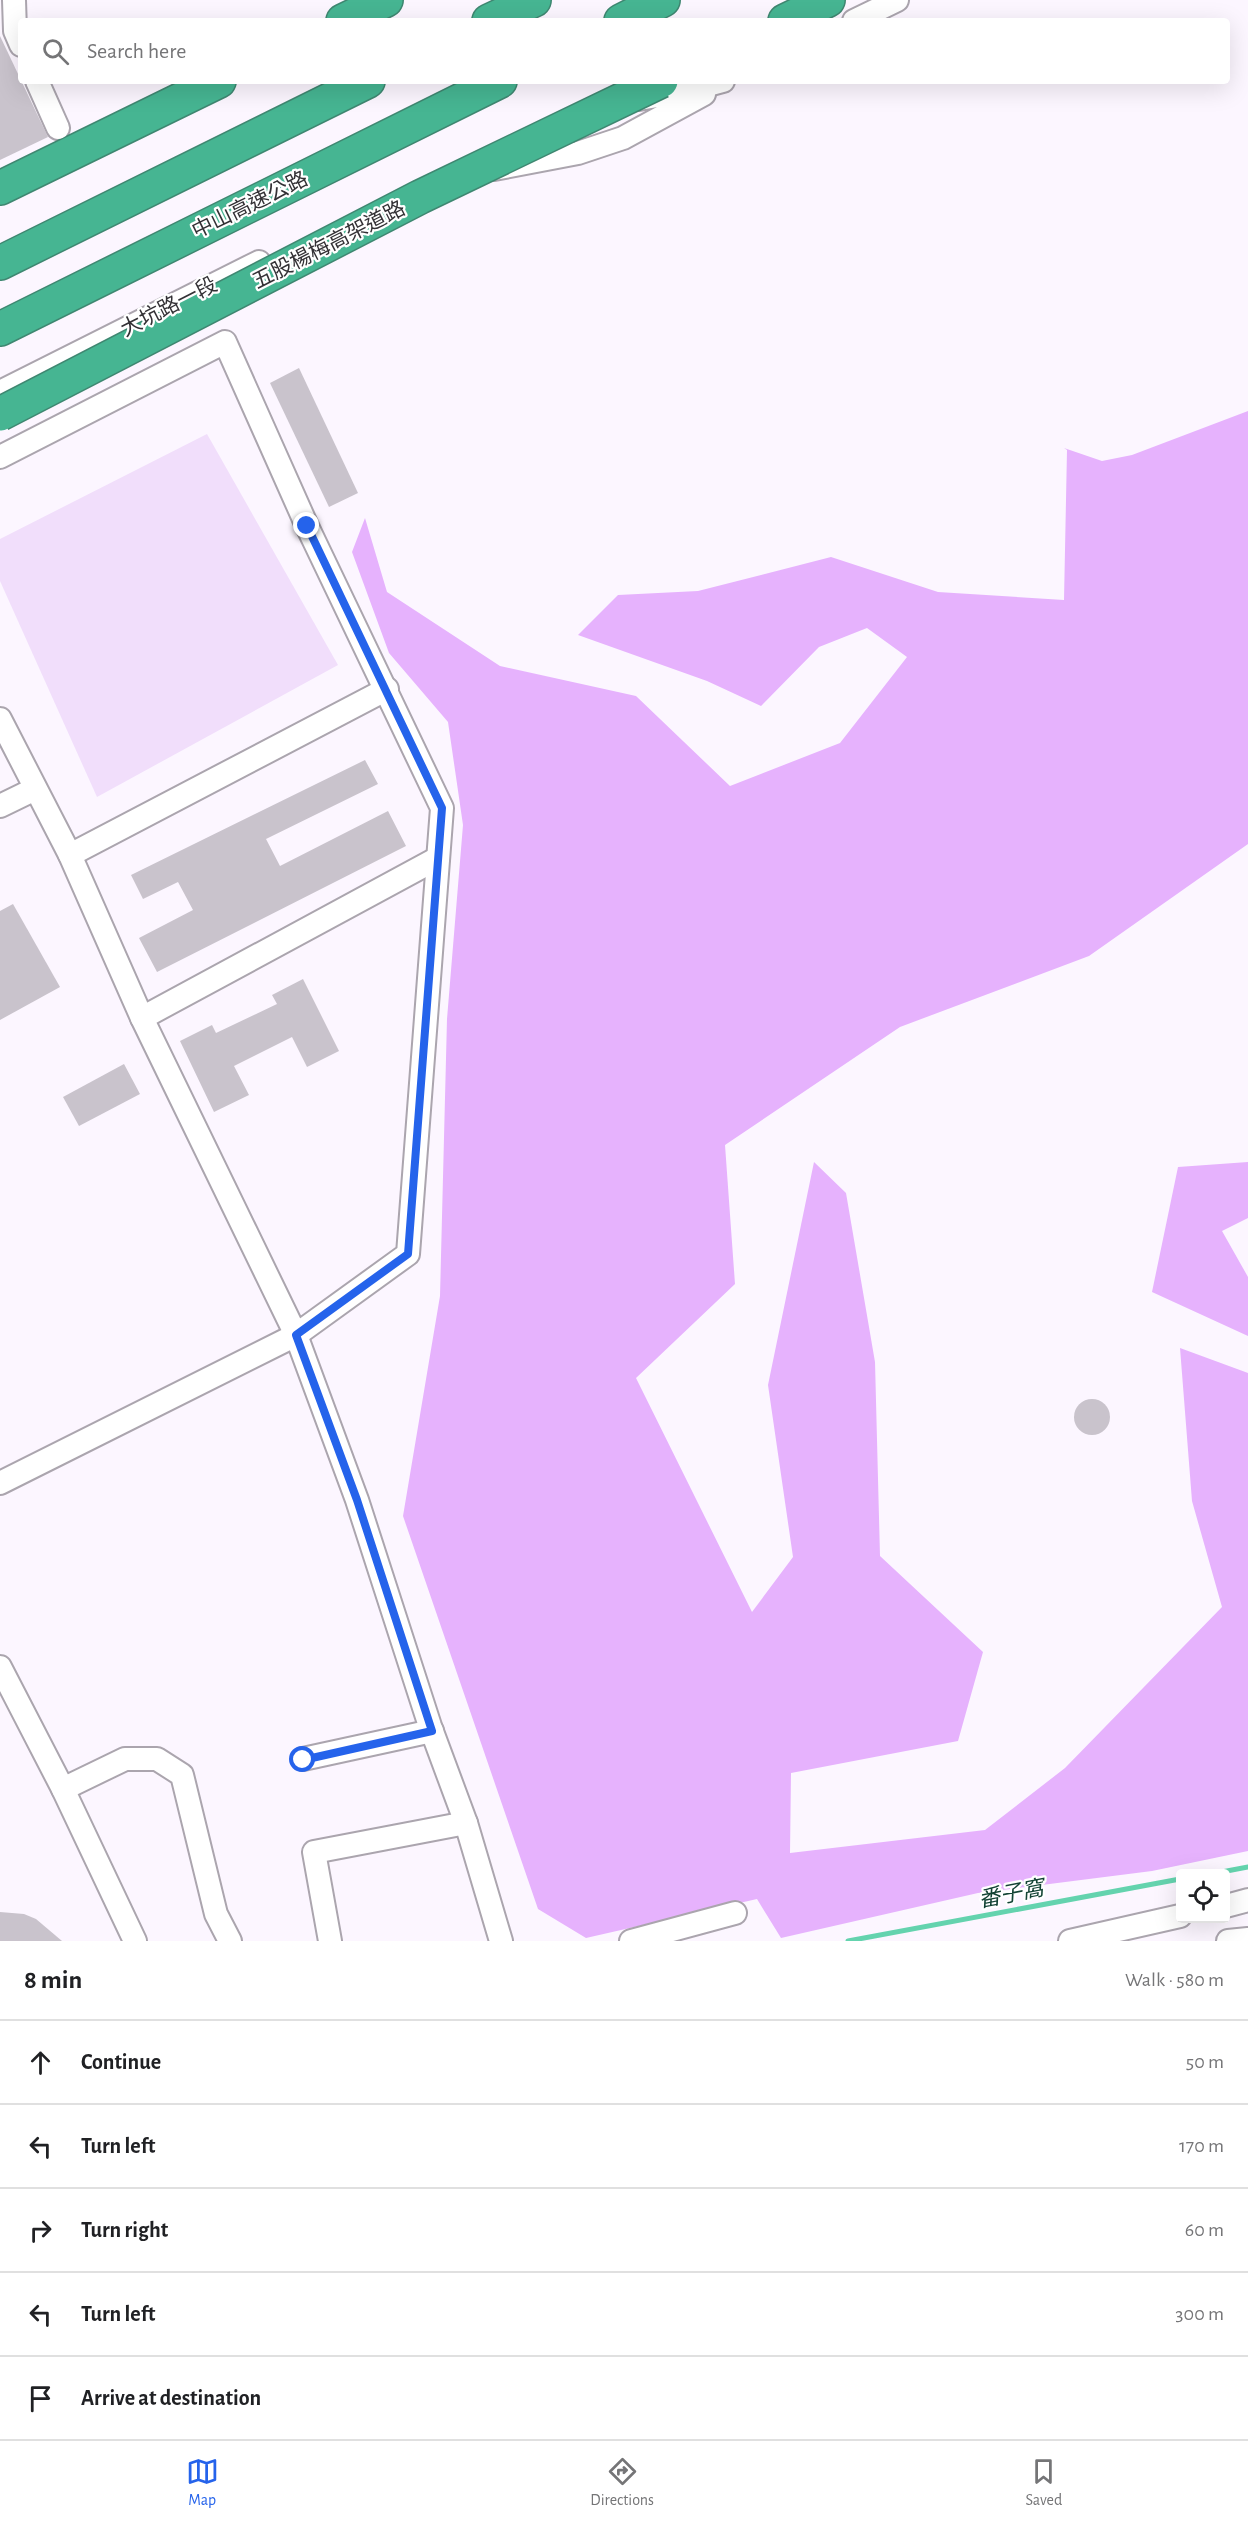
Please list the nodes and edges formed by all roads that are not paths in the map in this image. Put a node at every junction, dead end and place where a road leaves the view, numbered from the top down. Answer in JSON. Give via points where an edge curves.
{"nodes":[{"id":1,"x":14,"y":0,"type":"edge"},
{"id":2,"x":386,"y":0,"type":"edge"},
{"id":3,"x":534,"y":0,"type":"edge"},
{"id":4,"x":663,"y":0,"type":"edge"},
{"id":5,"x":828,"y":0,"type":"edge"},
{"id":6,"x":897,"y":0,"type":"edge"},
{"id":7,"x":349,"y":18,"type":"edge"},
{"id":8,"x":495,"y":18,"type":"edge"},
{"id":9,"x":627,"y":18,"type":"edge"},
{"id":10,"x":791,"y":18,"type":"edge"},
{"id":11,"x":860,"y":18,"type":"edge"},
{"id":12,"x":12,"y":38,"type":"edge"},
{"id":13,"x":38,"y":84,"type":"edge"},
{"id":14,"x":213,"y":84,"type":"edge"},
{"id":15,"x":362,"y":84,"type":"edge"},
{"id":16,"x":494,"y":84,"type":"edge"},
{"id":17,"x":655,"y":84,"type":"edge"},
{"id":18,"x":712,"y":84,"type":"edge"},
{"id":19,"x":723,"y":84,"type":"edge"},
{"id":20,"x":58,"y":128,"type":"dead end"},
{"id":21,"x":0,"y":188,"type":"edge"},
{"id":22,"x":402,"y":190,"type":"junction"},
{"id":23,"x":0,"y":262,"type":"edge"},
{"id":24,"x":0,"y":329,"type":"edge"},
{"id":25,"x":0,"y":392,"type":"edge"},
{"id":26,"x":0,"y":414,"type":"edge"},
{"id":27,"x":0,"y":458,"type":"edge"},
{"id":28,"x":387,"y":689,"type":"junction"},
{"id":29,"x":0,"y":718,"type":"edge"},
{"id":30,"x":35,"y":789,"type":"junction"},
{"id":31,"x":0,"y":806,"type":"edge"},
{"id":32,"x":70,"y":855,"type":"junction"},
{"id":33,"x":438,"y":858,"type":"junction"},
{"id":34,"x":142,"y":1018,"type":"junction"},
{"id":35,"x":296,"y":1335,"type":"junction"},
{"id":36,"x":0,"y":1484,"type":"edge"},
{"id":37,"x":0,"y":1667,"type":"edge"},
{"id":38,"x":432,"y":1731,"type":"junction"},
{"id":39,"x":303,"y":1760,"type":"dead end"},
{"id":40,"x":63,"y":1789,"type":"junction"},
{"id":41,"x":466,"y":1822,"type":"junction"},
{"id":42,"x":1248,"y":1900,"type":"edge"},
{"id":43,"x":1230,"y":1905,"type":"edge"},
{"id":44,"x":735,"y":1913,"type":"dead end"},
{"id":45,"x":1176,"y":1917,"type":"edge"},
{"id":46,"x":1248,"y":1939,"type":"edge"},
{"id":47,"x":135,"y":1941,"type":"edge"},
{"id":48,"x":230,"y":1941,"type":"edge"},
{"id":49,"x":330,"y":1941,"type":"edge"},
{"id":50,"x":501,"y":1941,"type":"edge"},
{"id":51,"x":631,"y":1941,"type":"edge"},
{"id":52,"x":1070,"y":1941,"type":"edge"},
{"id":53,"x":1228,"y":1941,"type":"edge"}],
"edges":[{"from":1,"to":12,"type":"street"},
{"from":2,"to":7,"type":"highway"},
{"from":3,"to":8,"type":"highway"},
{"from":4,"to":9,"type":"highway"},
{"from":5,"to":10,"type":"highway"},
{"from":6,"to":11,"type":"street"},
{"from":13,"to":20,"type":"street"},
{"from":14,"to":21,"type":"highway"},
{"from":15,"to":23,"type":"highway"},
{"from":16,"to":24,"type":"highway","name":"中山高速公路"},
{"from":17,"to":26,"type":"highway","name":"五股楊梅高架道路","bridge":true,"via":[[420,197]]},
{"from":18,"to":22,"type":"street","name":"大坑路一段","via":[[681,92],[575,106]]},
{"from":19,"to":22,"type":"street","name":"大坑路一段","via":[[601,146]]},
{"from":22,"to":25,"type":"street","name":"大坑路一段"},
{"from":27,"to":28,"type":"street","via":[[225,342],[307,526]]},
{"from":28,"to":32,"type":"street"},
{"from":28,"to":33,"type":"street","via":[[442,808]]},
{"from":29,"to":30,"type":"street"},
{"from":30,"to":31,"type":"street"},
{"from":30,"to":32,"type":"street"},
{"from":32,"to":34,"type":"street"},
{"from":33,"to":34,"type":"street"},
{"from":33,"to":35,"type":"street","via":[[408,1254]]},
{"from":34,"to":35,"type":"street"},
{"from":35,"to":36,"type":"street"},
{"from":35,"to":38,"type":"street","via":[[357,1500]]},
{"from":37,"to":40,"type":"street"},
{"from":38,"to":39,"type":"street"},
{"from":38,"to":41,"type":"street"},
{"from":40,"to":47,"type":"street"},
{"from":40,"to":48,"type":"street","via":[[125,1760],[157,1760],[182,1776],[216,1914]]},
{"from":41,"to":49,"type":"street","via":[[314,1852]]},
{"from":41,"to":50,"type":"street"},
{"from":42,"to":43,"type":"street"},
{"from":44,"to":51,"type":"street"},
{"from":45,"to":52,"type":"street"},
{"from":46,"to":53,"type":"street"}]}
